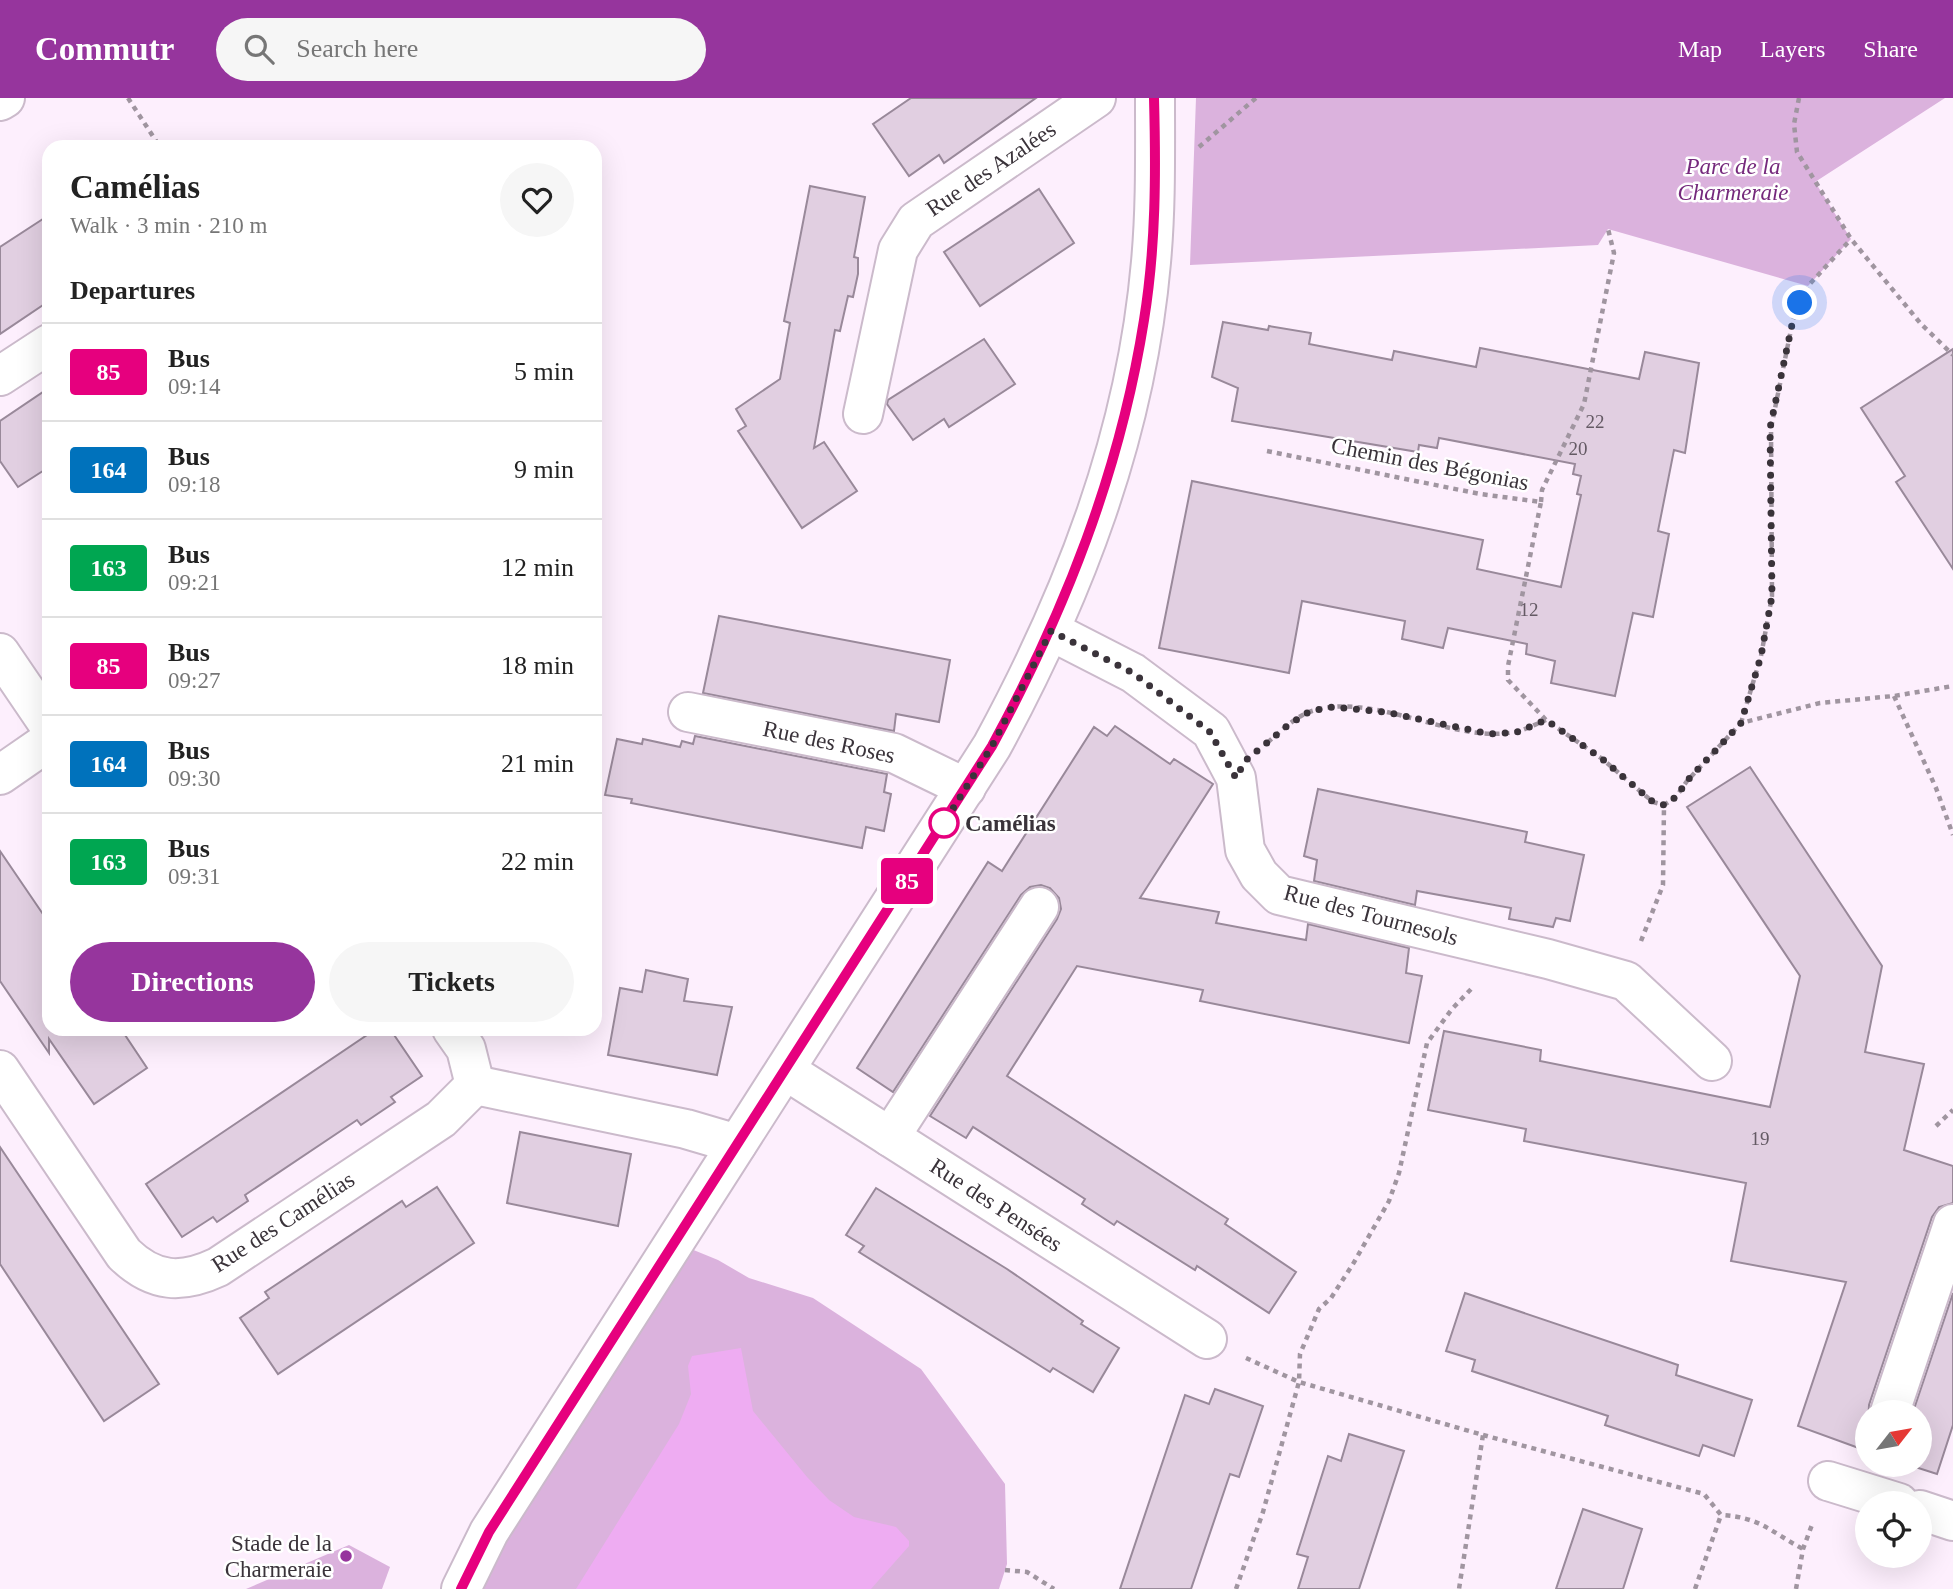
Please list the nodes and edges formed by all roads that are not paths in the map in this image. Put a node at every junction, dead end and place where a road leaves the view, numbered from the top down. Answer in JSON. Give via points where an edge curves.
{"nodes":[{"id":1,"x":5,"y":98,"type":"edge"},
{"id":2,"x":1096,"y":98,"type":"edge"},
{"id":3,"x":1154,"y":98,"type":"edge"},
{"id":4,"x":0,"y":101,"type":"edge"},
{"id":5,"x":42,"y":349,"type":"edge"},
{"id":6,"x":0,"y":376,"type":"edge"},
{"id":7,"x":863,"y":415,"type":"dead end"},
{"id":8,"x":1051,"y":631,"type":"junction"},
{"id":9,"x":0,"y":653,"type":"edge"},
{"id":10,"x":688,"y":712,"type":"dead end"},
{"id":11,"x":42,"y":715,"type":"edge"},
{"id":12,"x":42,"y":746,"type":"edge"},
{"id":13,"x":0,"y":775,"type":"edge"},
{"id":14,"x":966,"y":788,"type":"junction"},
{"id":15,"x":1039,"y":907,"type":"dead end"},
{"id":16,"x":457,"y":1036,"type":"edge"},
{"id":17,"x":1712,"y":1061,"type":"dead end"},
{"id":18,"x":0,"y":1070,"type":"edge"},
{"id":19,"x":785,"y":1070,"type":"junction"},
{"id":20,"x":475,"y":1085,"type":"junction"},
{"id":21,"x":890,"y":1137,"type":"junction"},
{"id":22,"x":737,"y":1144,"type":"junction"},
{"id":23,"x":1953,"y":1224,"type":"edge"},
{"id":24,"x":1208,"y":1339,"type":"road end"},
{"id":25,"x":1894,"y":1400,"type":"edge"},
{"id":26,"x":1855,"y":1479,"type":"edge"},
{"id":27,"x":1877,"y":1491,"type":"edge"},
{"id":28,"x":1932,"y":1514,"type":"edge"},
{"id":29,"x":1953,"y":1521,"type":"edge"},
{"id":30,"x":461,"y":1589,"type":"edge"}],
"edges":[{"from":1,"to":4,"type":"street"},
{"from":2,"to":7,"type":"street","name":"Rue des Azalées","via":[[916,220],[898,250]]},
{"from":3,"to":8,"type":"street","via":[[1151,261],[1125,420],[1087,542]]},
{"from":5,"to":6,"type":"street"},
{"from":8,"to":14,"type":"street"},
{"from":8,"to":17,"type":"street","name":"Rue des Tournesols","via":[[1133,673],[1210,732],[1236,778],[1245,850],[1259,875],[1279,895],[1626,981]]},
{"from":9,"to":11,"type":"street"},
{"from":10,"to":14,"type":"street","name":"Rue des Roses","via":[[894,753]]},
{"from":12,"to":13,"type":"street"},
{"from":14,"to":19,"type":"street"},
{"from":15,"to":21,"type":"street"},
{"from":16,"to":20,"type":"street","via":[[466,1049]]},
{"from":18,"to":20,"type":"street","name":"Rue des Camélias","via":[[124,1254],[147,1272],[173,1279],[195,1278],[218,1267],[441,1119]]},
{"from":19,"to":21,"type":"street","name":"Rue des Pensées"},
{"from":19,"to":22,"type":"street"},
{"from":20,"to":22,"type":"street"},
{"from":21,"to":24,"type":"street","name":"Rue des Pensées"},
{"from":22,"to":30,"type":"street","via":[[489,1532]]},
{"from":23,"to":25,"type":"street"},
{"from":26,"to":27,"type":"street"},
{"from":28,"to":29,"type":"street"}]}
